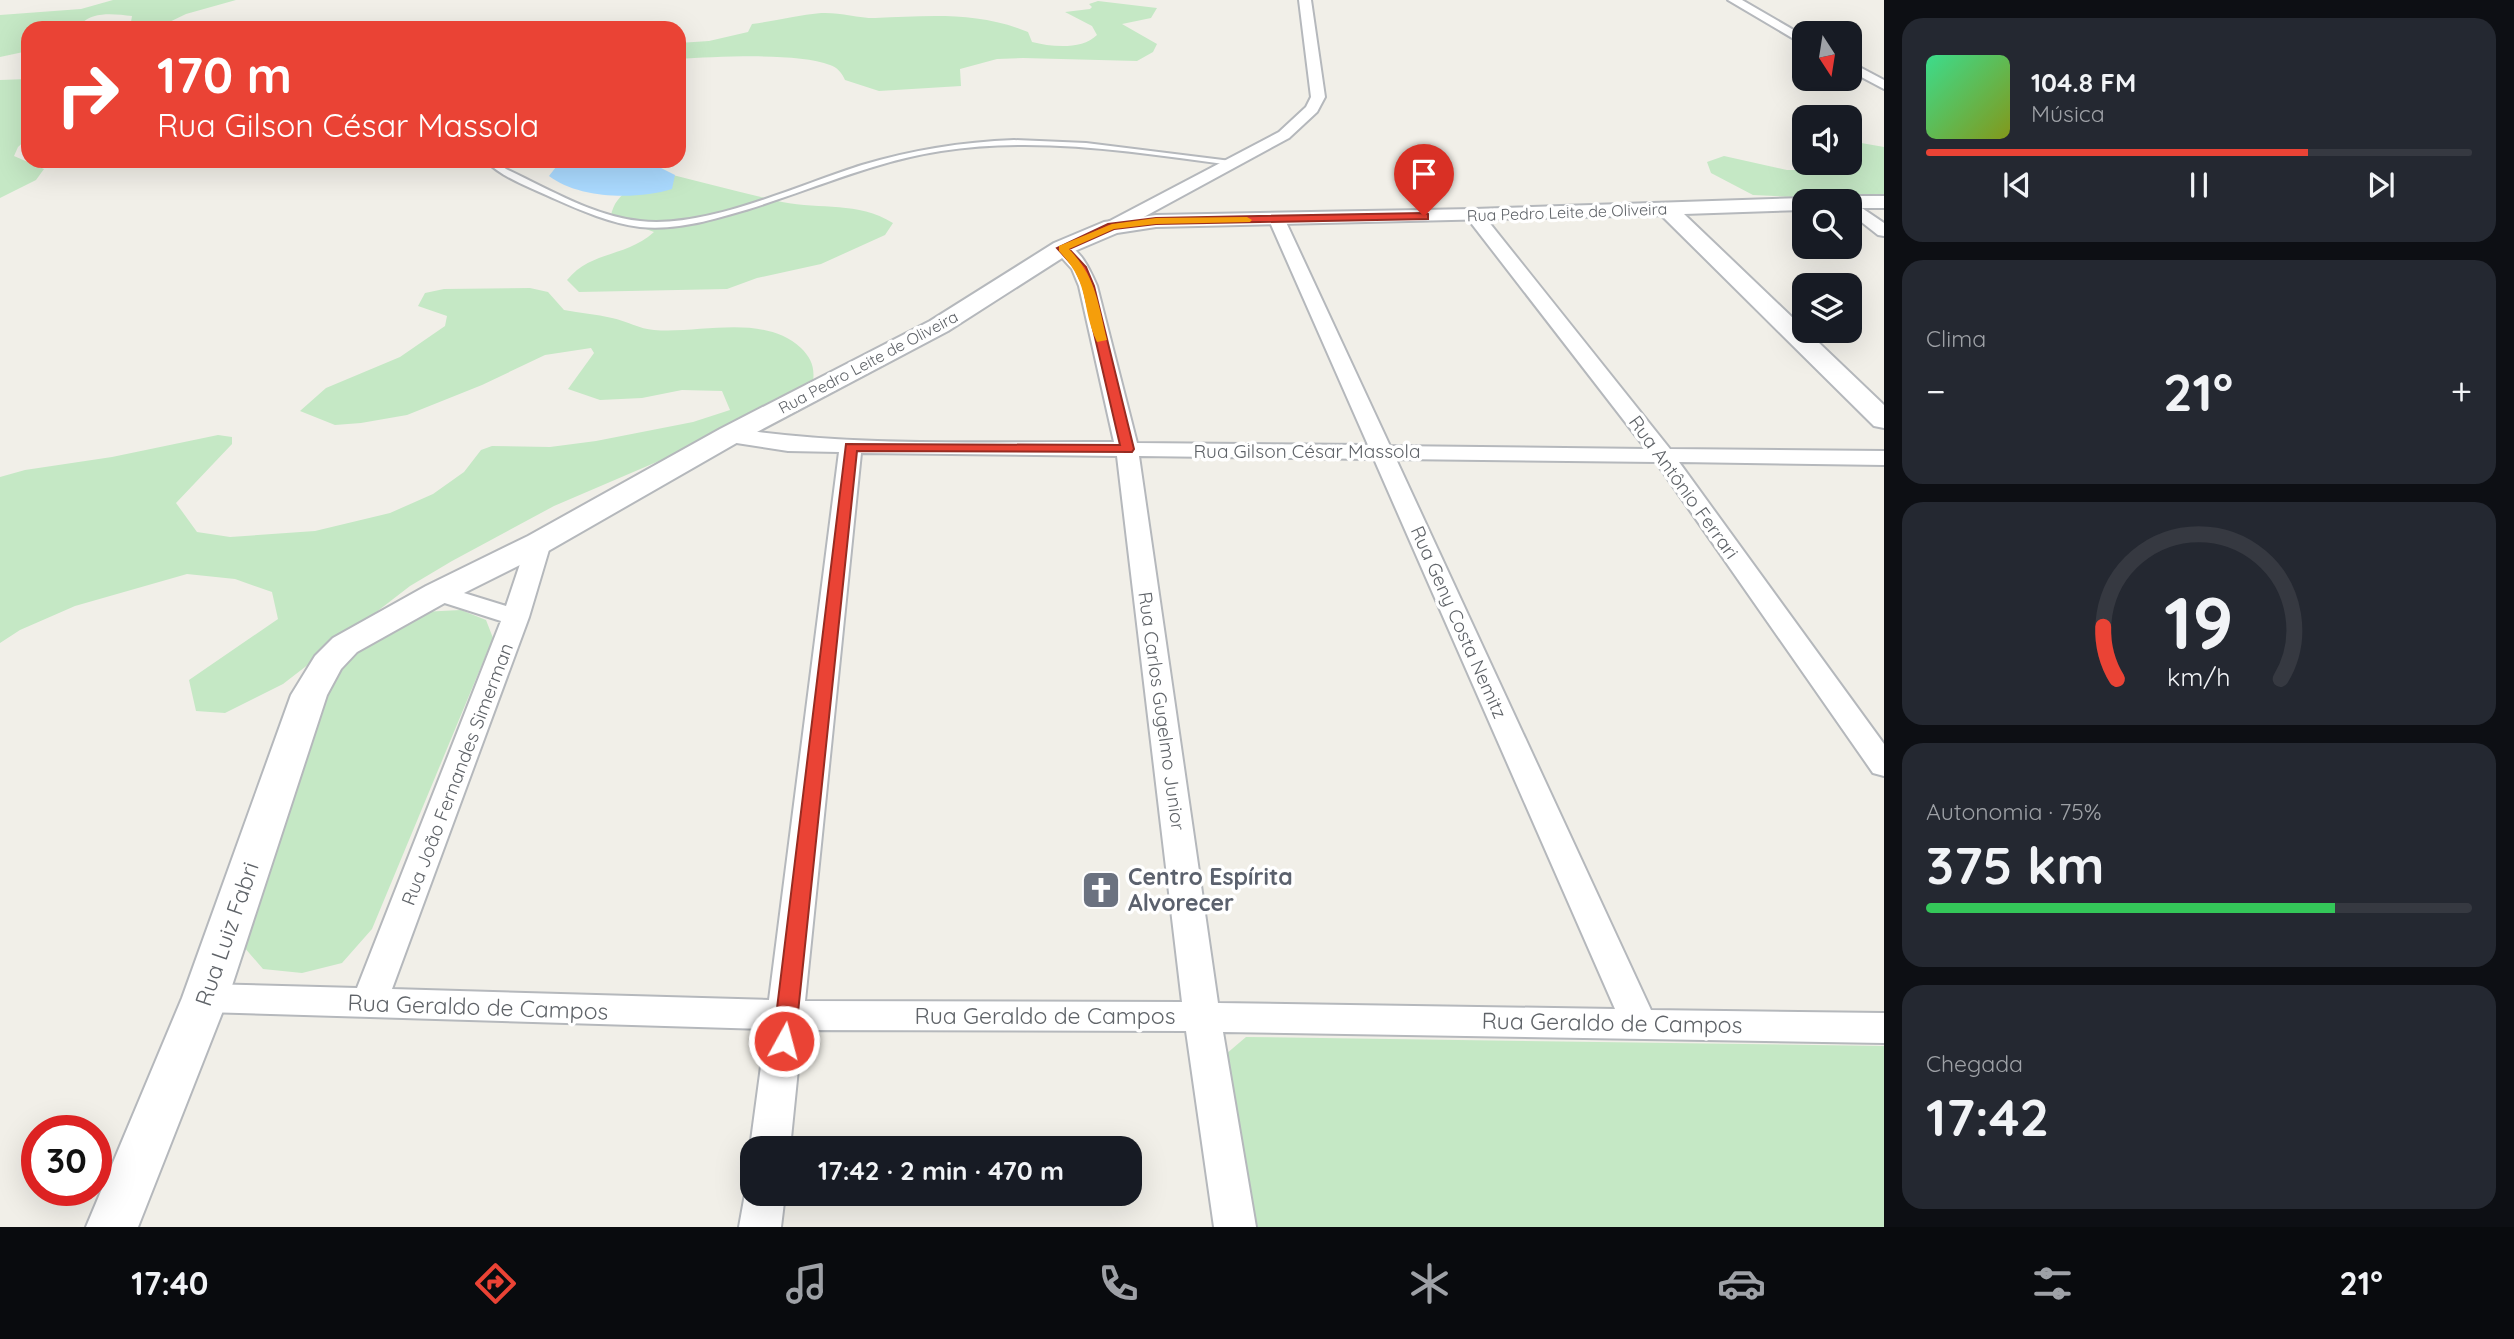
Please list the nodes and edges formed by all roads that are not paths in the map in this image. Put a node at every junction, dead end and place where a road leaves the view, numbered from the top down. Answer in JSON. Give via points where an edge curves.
{"nodes":[{"id":1,"x":1305,"y":0,"type":"edge"},
{"id":2,"x":1734,"y":0,"type":"edge"},
{"id":3,"x":1792,"y":34,"type":"edge"},
{"id":4,"x":1862,"y":73,"type":"edge"},
{"id":5,"x":1884,"y":85,"type":"edge"},
{"id":6,"x":1231,"y":163,"type":"junction"},
{"id":7,"x":499,"y":168,"type":"edge"},
{"id":8,"x":1884,"y":202,"type":"edge"},
{"id":9,"x":1862,"y":203,"type":"edge"},
{"id":10,"x":1792,"y":204,"type":"edge"},
{"id":11,"x":1667,"y":209,"type":"junction"},
{"id":12,"x":1862,"y":214,"type":"edge"},
{"id":13,"x":1474,"y":215,"type":"junction"},
{"id":14,"x":1277,"y":220,"type":"junction"},
{"id":15,"x":1112,"y":227,"type":"junction"},
{"id":16,"x":1884,"y":231,"type":"edge"},
{"id":17,"x":1062,"y":248,"type":"junction"},
{"id":18,"x":1884,"y":420,"type":"edge"},
{"id":19,"x":730,"y":435,"type":"junction"},
{"id":20,"x":851,"y":446,"type":"junction"},
{"id":21,"x":1127,"y":449,"type":"junction"},
{"id":22,"x":1381,"y":451,"type":"junction"},
{"id":23,"x":1662,"y":454,"type":"junction"},
{"id":24,"x":1884,"y":457,"type":"edge"},
{"id":25,"x":539,"y":543,"type":"junction"},
{"id":26,"x":438,"y":593,"type":"junction"},
{"id":27,"x":516,"y":617,"type":"junction"},
{"id":28,"x":345,"y":645,"type":"joint"},
{"id":29,"x":1884,"y":766,"type":"edge"},
{"id":30,"x":205,"y":998,"type":"junction"},
{"id":31,"x":369,"y":1004,"type":"junction"},
{"id":32,"x":788,"y":1015,"type":"junction"},
{"id":33,"x":1202,"y":1017,"type":"junction"},
{"id":34,"x":1640,"y":1024,"type":"junction"},
{"id":35,"x":1884,"y":1028,"type":"edge"},
{"id":36,"x":773,"y":1136,"type":"edge"},
{"id":37,"x":763,"y":1206,"type":"edge"},
{"id":38,"x":112,"y":1227,"type":"edge"},
{"id":39,"x":760,"y":1227,"type":"edge"},
{"id":40,"x":1235,"y":1227,"type":"edge"}],
"edges":[{"from":1,"to":6,"type":"street","via":[[1318,97],[1312,109],[1284,135]]},
{"from":2,"to":3,"type":"street"},
{"from":4,"to":5,"type":"street"},
{"from":6,"to":7,"type":"lane","via":[[1090,145],[971,144],[906,156],[711,217],[641,224],[610,217]]},
{"from":6,"to":15,"type":"street"},
{"from":8,"to":9,"type":"street"},
{"from":10,"to":11,"type":"street","name":"Rua Pedro Leite de Oliveira"},
{"from":11,"to":13,"type":"street","name":"Rua Pedro Leite de Oliveira"},
{"from":11,"to":18,"type":"street"},
{"from":12,"to":16,"type":"street"},
{"from":13,"to":14,"type":"street","name":"Rua Pedro Leite de Oliveira"},
{"from":13,"to":23,"type":"street","name":"Rua Antônio Ferrari"},
{"from":14,"to":15,"type":"street","name":"Rua Pedro Leite de Oliveira","via":[[1156,221]]},
{"from":14,"to":22,"type":"street","name":"Rua Geny Costa Nemitz"},
{"from":15,"to":17,"type":"street","name":"Rua Pedro Leite de Oliveira"},
{"from":17,"to":19,"type":"street","name":"Rua Pedro Leite de Oliveira","via":[[939,326]]},
{"from":17,"to":21,"type":"street","name":"Rua Carlos Gugelmo Junior","via":[[1080,267],[1088,286]]},
{"from":19,"to":20,"type":"street","name":"Rua Gilson César Massola","via":[[788,444]]},
{"from":19,"to":25,"type":"street","name":"Rua Pedro Leite de Oliveira"},
{"from":20,"to":21,"type":"street","name":"Rua Gilson César Massola"},
{"from":20,"to":32,"type":"street"},
{"from":21,"to":22,"type":"street","name":"Rua Gilson César Massola"},
{"from":21,"to":33,"type":"street","name":"Rua Carlos Gugelmo Junior"},
{"from":22,"to":23,"type":"street","name":"Rua Gilson César Massola"},
{"from":22,"to":34,"type":"street","name":"Rua Geny Costa Nemitz"},
{"from":23,"to":24,"type":"street","name":"Rua Gilson César Massola"},
{"from":23,"to":29,"type":"street","name":"Rua Antônio Ferrari"},
{"from":25,"to":26,"type":"street","name":"Rua Pedro Leite de Oliveira"},
{"from":25,"to":27,"type":"street","name":"Rua João Fernandes Simerman"},
{"from":26,"to":27,"type":"street"},
{"from":26,"to":28,"type":"street","name":"Rua Pedro Leite de Oliveira"},
{"from":27,"to":31,"type":"street","name":"Rua João Fernandes Simerman"},
{"from":28,"to":30,"type":"street","name":"Rua Luiz Fabri","via":[[327,664],[309,695]]},
{"from":30,"to":31,"type":"street","name":"Rua Geraldo de Campos"},
{"from":30,"to":38,"type":"street","name":"Rua Luiz Fabri"},
{"from":31,"to":32,"type":"street","name":"Rua Geraldo de Campos"},
{"from":32,"to":33,"type":"street","name":"Rua Geraldo de Campos"},
{"from":32,"to":36,"type":"street"},
{"from":33,"to":34,"type":"street","name":"Rua Geraldo de Campos"},
{"from":33,"to":40,"type":"street","name":"Rua Carlos Gugelmo Junior"},
{"from":34,"to":35,"type":"street","name":"Rua Geraldo de Campos"},
{"from":37,"to":39,"type":"street"}]}
